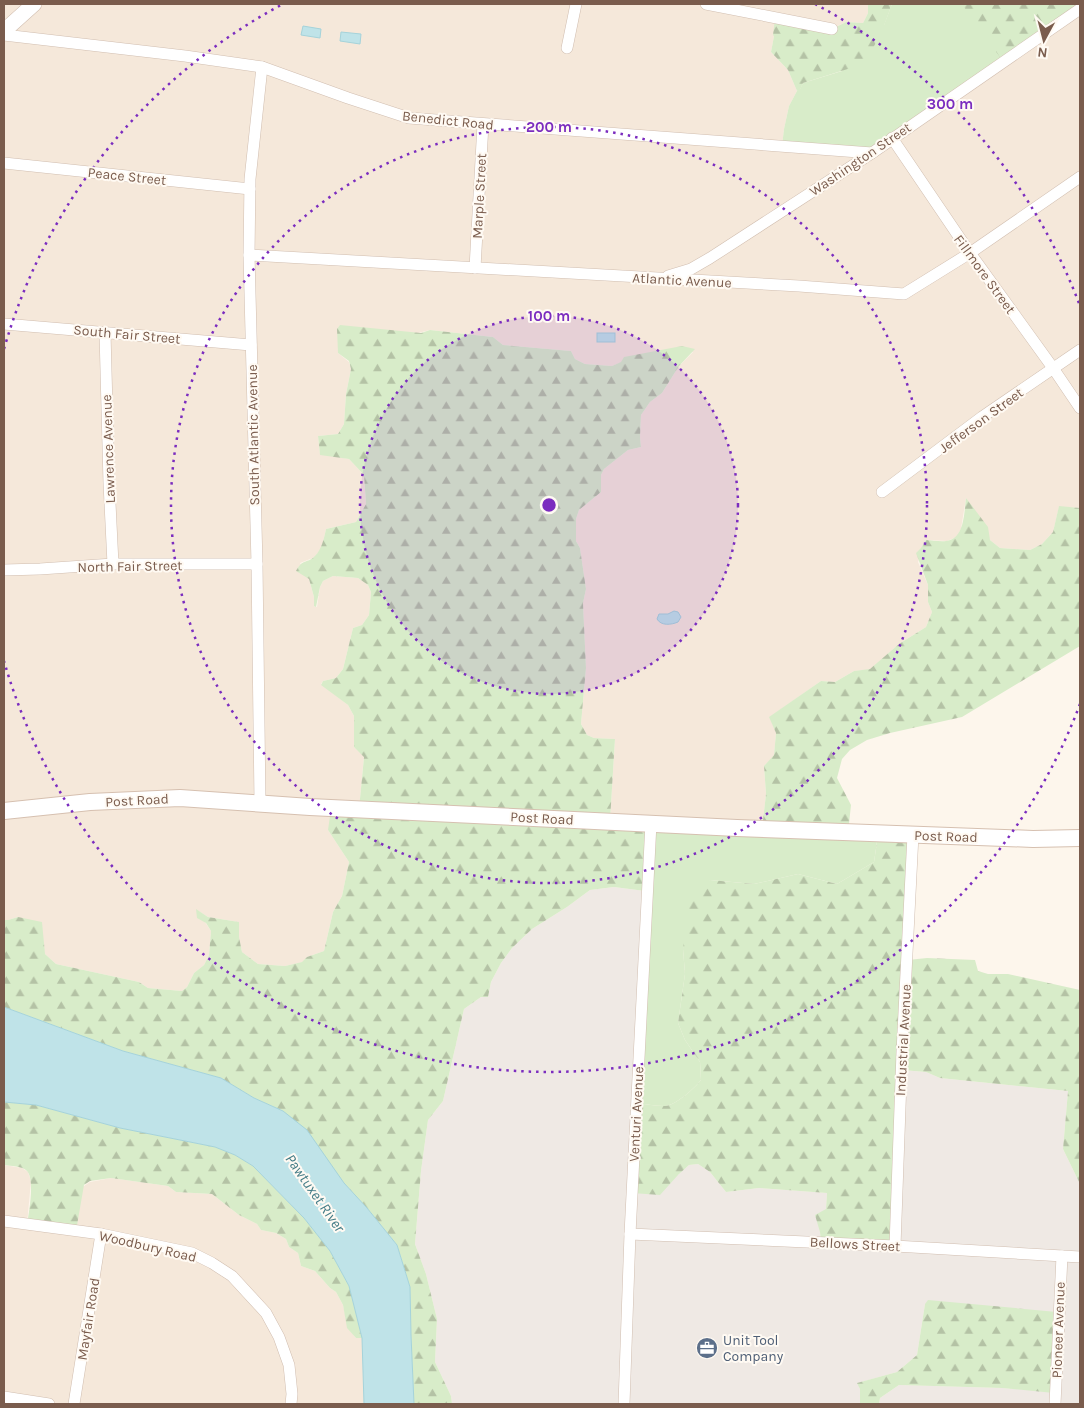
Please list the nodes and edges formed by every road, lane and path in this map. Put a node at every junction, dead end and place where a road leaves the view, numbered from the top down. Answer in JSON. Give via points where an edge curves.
{"nodes":[{"id":1,"x":34,"y":4,"type":"edge"},
{"id":2,"x":576,"y":4,"type":"edge"},
{"id":3,"x":706,"y":4,"type":"edge"},
{"id":4,"x":1080,"y":9,"type":"edge"},
{"id":5,"x":832,"y":29,"type":"dead end"},
{"id":6,"x":4,"y":33,"type":"edge"},
{"id":7,"x":567,"y":48,"type":"dead end"},
{"id":8,"x":262,"y":66,"type":"junction"},
{"id":9,"x":483,"y":124,"type":"junction"},
{"id":10,"x":892,"y":138,"type":"junction"},
{"id":11,"x":872,"y":153,"type":"junction"},
{"id":12,"x":4,"y":163,"type":"edge"},
{"id":13,"x":1080,"y":176,"type":"edge"},
{"id":14,"x":250,"y":189,"type":"junction"},
{"id":15,"x":970,"y":253,"type":"junction"},
{"id":16,"x":249,"y":255,"type":"junction"},
{"id":17,"x":475,"y":268,"type":"junction"},
{"id":18,"x":657,"y":279,"type":"junction"},
{"id":19,"x":4,"y":324,"type":"edge"},
{"id":20,"x":105,"y":333,"type":"junction"},
{"id":21,"x":251,"y":345,"type":"junction"},
{"id":22,"x":1080,"y":350,"type":"edge"},
{"id":23,"x":1053,"y":368,"type":"junction"},
{"id":24,"x":1080,"y":408,"type":"edge"},
{"id":25,"x":882,"y":492,"type":"dead end"},
{"id":26,"x":113,"y":564,"type":"junction"},
{"id":27,"x":257,"y":564,"type":"junction"},
{"id":28,"x":4,"y":570,"type":"edge"},
{"id":29,"x":260,"y":803,"type":"junction"},
{"id":30,"x":4,"y":811,"type":"edge"},
{"id":31,"x":651,"y":823,"type":"junction"},
{"id":32,"x":913,"y":835,"type":"junction"},
{"id":33,"x":1080,"y":838,"type":"edge"},
{"id":34,"x":4,"y":1221,"type":"edge"},
{"id":35,"x":101,"y":1234,"type":"junction"},
{"id":36,"x":630,"y":1234,"type":"junction"},
{"id":37,"x":895,"y":1246,"type":"junction"},
{"id":38,"x":1062,"y":1256,"type":"junction"},
{"id":39,"x":1080,"y":1257,"type":"edge"},
{"id":40,"x":4,"y":1398,"type":"edge"},
{"id":41,"x":49,"y":1404,"type":"edge"},
{"id":42,"x":74,"y":1404,"type":"edge"},
{"id":43,"x":291,"y":1404,"type":"edge"},
{"id":44,"x":624,"y":1404,"type":"edge"},
{"id":45,"x":1055,"y":1404,"type":"edge"}],
"edges":[{"from":1,"to":6,"type":"street"},
{"from":2,"to":7,"type":"street"},
{"from":3,"to":5,"type":"street"},
{"from":4,"to":10,"type":"street","name":"Washington Street"},
{"from":6,"to":8,"type":"street","name":"Benedict Road"},
{"from":8,"to":9,"type":"street","name":"Benedict Road","via":[[410,118]]},
{"from":8,"to":14,"type":"street","name":"South Atlantic Avenue"},
{"from":9,"to":11,"type":"street","name":"Benedict Road"},
{"from":9,"to":17,"type":"street","name":"Marple Street"},
{"from":10,"to":11,"type":"street","name":"Washington Street"},
{"from":10,"to":15,"type":"street","name":"Fillmore Street"},
{"from":11,"to":18,"type":"street","name":"Washington Street","via":[[710,258]]},
{"from":12,"to":14,"type":"street","name":"Peace Street"},
{"from":13,"to":15,"type":"street","name":"Atlantic Avenue"},
{"from":14,"to":16,"type":"street","name":"South Atlantic Avenue"},
{"from":15,"to":18,"type":"street","name":"Atlantic Avenue","via":[[904,294]]},
{"from":15,"to":23,"type":"street","name":"Fillmore Street"},
{"from":16,"to":17,"type":"street","name":"Atlantic Avenue"},
{"from":16,"to":21,"type":"street","name":"South Atlantic Avenue"},
{"from":17,"to":18,"type":"street","name":"Atlantic Avenue"},
{"from":19,"to":20,"type":"street","name":"South Fair Street"},
{"from":20,"to":21,"type":"street","name":"South Fair Street"},
{"from":20,"to":26,"type":"street","name":"Lawrence Avenue"},
{"from":21,"to":27,"type":"street","name":"South Atlantic Avenue"},
{"from":22,"to":23,"type":"street","name":"Jefferson Street"},
{"from":23,"to":24,"type":"street","name":"Fillmore Street"},
{"from":23,"to":25,"type":"street","name":"Jefferson Street"},
{"from":26,"to":27,"type":"street","name":"North Fair Street"},
{"from":26,"to":28,"type":"street","name":"North Fair Street"},
{"from":27,"to":29,"type":"street","name":"South Atlantic Avenue"},
{"from":29,"to":30,"type":"main road","name":"Post Road","via":[[180,798],[90,802]]},
{"from":29,"to":31,"type":"main road","name":"Post Road"},
{"from":31,"to":32,"type":"main road","name":"Post Road"},
{"from":31,"to":36,"type":"street","name":"Venturi Avenue"},
{"from":32,"to":33,"type":"main road","name":"Post Road"},
{"from":32,"to":37,"type":"street","name":"Industrial Avenue"},
{"from":34,"to":35,"type":"street","name":"Woodbury Road"},
{"from":35,"to":42,"type":"street","name":"Mayfair Road"},
{"from":35,"to":43,"type":"street","name":"Woodbury Road","via":[[192,1253],[232,1276],[266,1313],[279,1337],[289,1365]]},
{"from":36,"to":37,"type":"street","name":"Bellows Street"},
{"from":36,"to":44,"type":"street","name":"Venturi Avenue"},
{"from":37,"to":38,"type":"street","name":"Bellows Street"},
{"from":38,"to":39,"type":"street","name":"Bellows Street"},
{"from":38,"to":45,"type":"street","name":"Pioneer Avenue"},
{"from":40,"to":41,"type":"street"}]}
